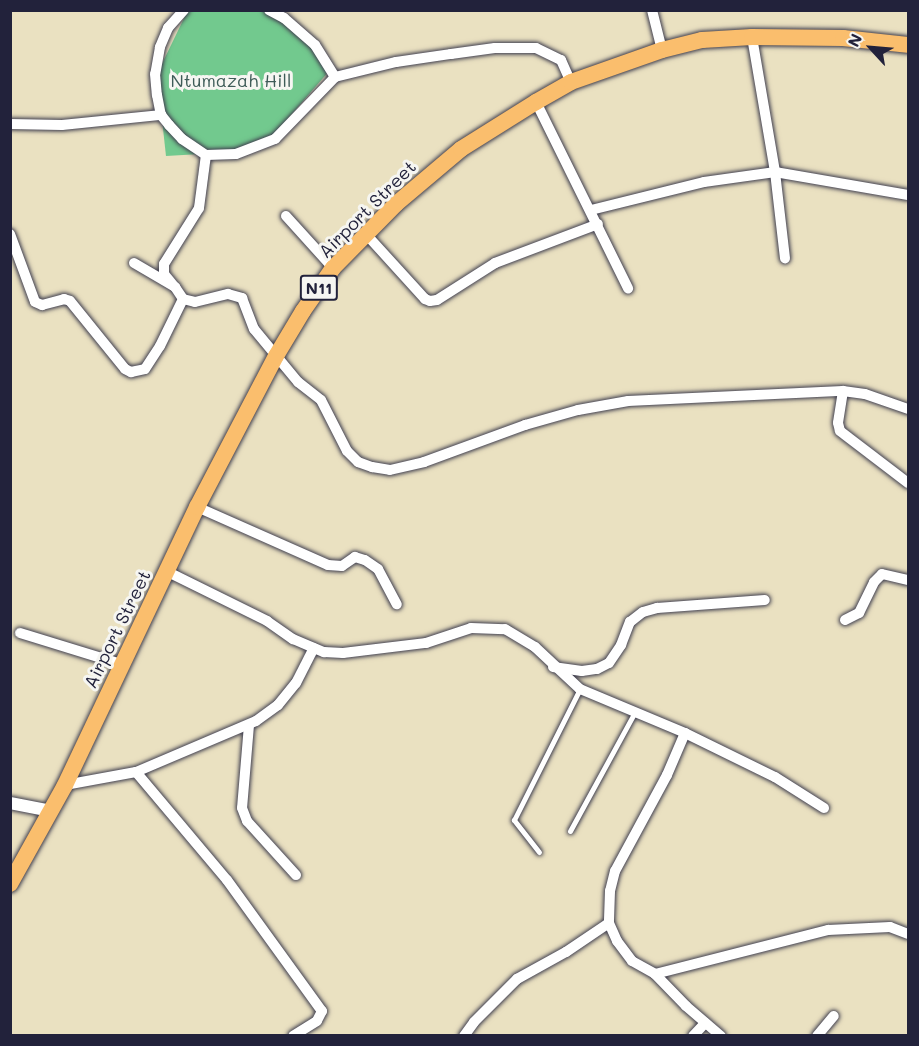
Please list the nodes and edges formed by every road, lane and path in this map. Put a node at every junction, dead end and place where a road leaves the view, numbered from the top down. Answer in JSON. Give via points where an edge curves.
{"nodes":[{"id":1,"x":184,"y":10,"type":"edge"},
{"id":2,"x":269,"y":10,"type":"edge"},
{"id":3,"x":652,"y":10,"type":"edge"},
{"id":4,"x":752,"y":37,"type":"junction"},
{"id":5,"x":909,"y":45,"type":"edge"},
{"id":6,"x":662,"y":50,"type":"junction"},
{"id":7,"x":335,"y":77,"type":"junction"},
{"id":8,"x":571,"y":82,"type":"junction"},
{"id":9,"x":536,"y":102,"type":"junction"},
{"id":10,"x":161,"y":115,"type":"junction"},
{"id":11,"x":10,"y":124,"type":"edge"},
{"id":12,"x":206,"y":155,"type":"junction"},
{"id":13,"x":775,"y":172,"type":"junction"},
{"id":14,"x":909,"y":195,"type":"edge"},
{"id":15,"x":591,"y":210,"type":"junction"},
{"id":16,"x":286,"y":216,"type":"dead end"},
{"id":17,"x":598,"y":224,"type":"junction"},
{"id":18,"x":365,"y":233,"type":"junction"},
{"id":19,"x":10,"y":234,"type":"edge"},
{"id":20,"x":13,"y":253,"type":"edge"},
{"id":21,"x":785,"y":258,"type":"dead end"},
{"id":22,"x":134,"y":263,"type":"dead end"},
{"id":23,"x":333,"y":268,"type":"junction"},
{"id":24,"x":175,"y":287,"type":"junction"},
{"id":25,"x":628,"y":288,"type":"dead end"},
{"id":26,"x":183,"y":299,"type":"junction"},
{"id":27,"x":276,"y":356,"type":"junction"},
{"id":28,"x":843,"y":391,"type":"junction"},
{"id":29,"x":909,"y":409,"type":"edge"},
{"id":30,"x":909,"y":483,"type":"edge"},
{"id":31,"x":197,"y":507,"type":"junction"},
{"id":32,"x":166,"y":571,"type":"junction"},
{"id":33,"x":909,"y":580,"type":"edge"},
{"id":34,"x":765,"y":600,"type":"dead end"},
{"id":35,"x":397,"y":604,"type":"dead end"},
{"id":36,"x":845,"y":620,"type":"dead end"},
{"id":37,"x":20,"y":633,"type":"dead end"},
{"id":38,"x":314,"y":648,"type":"junction"},
{"id":39,"x":121,"y":664,"type":"junction"},
{"id":40,"x":553,"y":667,"type":"junction"},
{"id":41,"x":580,"y":689,"type":"junction"},
{"id":42,"x":635,"y":712,"type":"junction"},
{"id":43,"x":249,"y":725,"type":"junction"},
{"id":44,"x":685,"y":733,"type":"junction"},
{"id":45,"x":136,"y":772,"type":"junction"},
{"id":46,"x":65,"y":785,"type":"junction"},
{"id":47,"x":10,"y":803,"type":"edge"},
{"id":48,"x":824,"y":808,"type":"dead end"},
{"id":49,"x":51,"y":811,"type":"junction"},
{"id":50,"x":570,"y":831,"type":"dead end"},
{"id":51,"x":539,"y":852,"type":"dead end"},
{"id":52,"x":296,"y":875,"type":"dead end"},
{"id":53,"x":10,"y":884,"type":"edge"},
{"id":54,"x":609,"y":923,"type":"junction"},
{"id":55,"x":909,"y":934,"type":"edge"},
{"id":56,"x":656,"y":974,"type":"junction"},
{"id":57,"x":834,"y":1016,"type":"dead end"},
{"id":58,"x":705,"y":1023,"type":"junction"},
{"id":59,"x":293,"y":1035,"type":"edge"},
{"id":60,"x":464,"y":1035,"type":"edge"},
{"id":61,"x":693,"y":1035,"type":"edge"},
{"id":62,"x":721,"y":1035,"type":"edge"},
{"id":63,"x":817,"y":1035,"type":"edge"}],
"edges":[{"from":1,"to":10,"type":"street","via":[[168,28],[160,47],[155,74]]},
{"from":2,"to":7,"type":"street","via":[[315,45]]},
{"from":3,"to":6,"type":"street"},
{"from":4,"to":5,"type":"highway","name":"Airport Street","number":"N11","via":[[843,38]]},
{"from":4,"to":6,"type":"highway","name":"Airport Street","number":"N11","via":[[702,40]]},
{"from":4,"to":13,"type":"street"},
{"from":6,"to":8,"type":"highway","name":"Airport Street","number":"N11"},
{"from":7,"to":8,"type":"street","via":[[451,54],[536,48],[561,60]]},
{"from":7,"to":12,"type":"street","via":[[274,139],[236,154]]},
{"from":8,"to":9,"type":"highway","name":"Airport Street","number":"N11"},
{"from":9,"to":15,"type":"street"},
{"from":9,"to":18,"type":"highway","name":"Airport Street","number":"N11","via":[[461,149]]},
{"from":10,"to":11,"type":"street","via":[[62,125]]},
{"from":10,"to":12,"type":"street","via":[[182,139]]},
{"from":12,"to":24,"type":"street","via":[[199,208],[164,264],[164,274]]},
{"from":13,"to":14,"type":"street"},
{"from":13,"to":15,"type":"street","via":[[704,182]]},
{"from":13,"to":21,"type":"street"},
{"from":15,"to":17,"type":"street"},
{"from":16,"to":23,"type":"street"},
{"from":17,"to":18,"type":"street","via":[[495,262],[430,301]]},
{"from":17,"to":25,"type":"street"},
{"from":18,"to":23,"type":"highway","name":"Airport Street","number":"N11"},
{"from":19,"to":20,"type":"street"},
{"from":20,"to":26,"type":"street","via":[[35,302],[42,305],[70,301],[131,372],[145,369]]},
{"from":22,"to":24,"type":"street"},
{"from":23,"to":27,"type":"highway","name":"Airport Street","number":"N11"},
{"from":24,"to":26,"type":"street"},
{"from":26,"to":27,"type":"street","via":[[195,302],[228,294],[242,298],[254,329]]},
{"from":27,"to":28,"type":"street","via":[[298,382],[321,400],[347,451],[358,462],[390,470],[424,462],[525,425],[628,401]]},
{"from":27,"to":31,"type":"highway","name":"Airport Street","number":"N11"},
{"from":28,"to":29,"type":"street"},
{"from":28,"to":30,"type":"street","via":[[840,431]]},
{"from":31,"to":32,"type":"highway","name":"Airport Street","number":"N11"},
{"from":31,"to":35,"type":"street","via":[[328,565],[342,566],[355,557],[365,560],[378,569]]},
{"from":32,"to":38,"type":"street"},
{"from":32,"to":39,"type":"highway","name":"Airport Street","number":"N11"},
{"from":33,"to":36,"type":"street","via":[[882,574],[859,613]]},
{"from":34,"to":40,"type":"street","via":[[643,612],[630,622],[609,663],[582,671]]},
{"from":37,"to":39,"type":"street"},
{"from":38,"to":40,"type":"street","via":[[343,653],[426,643],[471,628],[506,629],[535,647]]},
{"from":38,"to":43,"type":"street","via":[[278,705]]},
{"from":39,"to":46,"type":"highway","name":"Airport Street","number":"N11"},
{"from":40,"to":41,"type":"street"},
{"from":41,"to":42,"type":"street"},
{"from":41,"to":51,"type":"lane","via":[[514,820]]},
{"from":42,"to":44,"type":"street"},
{"from":42,"to":50,"type":"lane"},
{"from":43,"to":45,"type":"street"},
{"from":43,"to":52,"type":"street","via":[[242,808],[248,821]]},
{"from":44,"to":48,"type":"street","via":[[774,777]]},
{"from":44,"to":54,"type":"street","via":[[615,871]]},
{"from":45,"to":46,"type":"street"},
{"from":45,"to":59,"type":"street","via":[[227,880],[321,1011],[317,1021]]},
{"from":46,"to":49,"type":"highway","name":"Airport Street","number":"N11"},
{"from":47,"to":49,"type":"street"},
{"from":49,"to":53,"type":"highway","name":"Airport Street","number":"N11"},
{"from":54,"to":56,"type":"street","via":[[632,960]]},
{"from":54,"to":60,"type":"street","via":[[518,978]]},
{"from":55,"to":56,"type":"street","via":[[890,927],[828,930]]},
{"from":56,"to":58,"type":"street"},
{"from":57,"to":63,"type":"street"},
{"from":58,"to":61,"type":"street"},
{"from":58,"to":62,"type":"street"}]}
